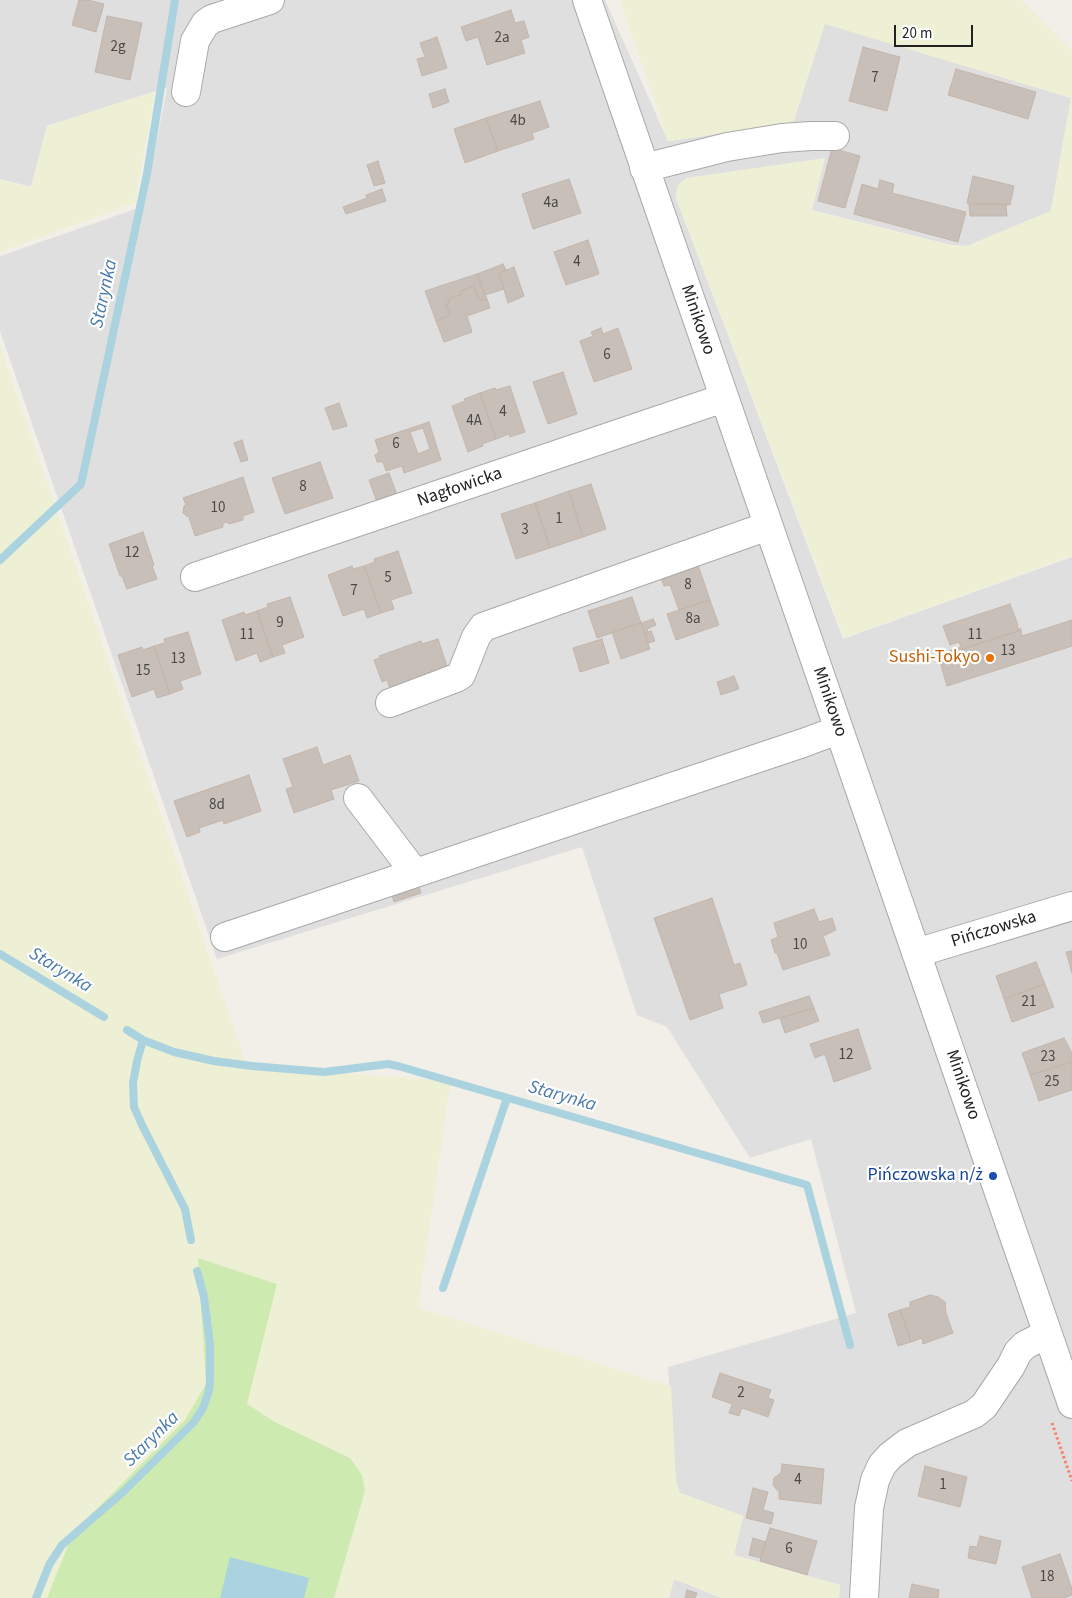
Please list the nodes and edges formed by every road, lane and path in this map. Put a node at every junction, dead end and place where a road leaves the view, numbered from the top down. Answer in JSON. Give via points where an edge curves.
{"nodes":[{"id":1,"x":270,"y":0,"type":"edge"},
{"id":2,"x":587,"y":0,"type":"edge"},
{"id":3,"x":186,"y":92,"type":"dead end"},
{"id":4,"x":835,"y":136,"type":"dead end"},
{"id":5,"x":644,"y":168,"type":"junction"},
{"id":6,"x":724,"y":398,"type":"junction"},
{"id":7,"x":768,"y":526,"type":"junction"},
{"id":8,"x":196,"y":577,"type":"dead end"},
{"id":9,"x":390,"y":703,"type":"dead end"},
{"id":10,"x":838,"y":730,"type":"junction"},
{"id":11,"x":358,"y":798,"type":"dead end"},
{"id":12,"x":415,"y":873,"type":"junction"},
{"id":13,"x":1072,"y":906,"type":"edge"},
{"id":14,"x":226,"y":937,"type":"dead end"},
{"id":15,"x":916,"y":953,"type":"junction"},
{"id":16,"x":1047,"y":1334,"type":"junction"},
{"id":17,"x":1072,"y":1404,"type":"edge"},
{"id":18,"x":864,"y":1598,"type":"edge"}],
"edges":[{"from":1,"to":3,"type":"street","via":[[205,24],[195,41]]},
{"from":2,"to":5,"type":"street","name":"Minikowo"},
{"from":4,"to":5,"type":"street","via":[[782,138],[727,146]]},
{"from":5,"to":6,"type":"street","name":"Minikowo"},
{"from":6,"to":7,"type":"street","name":"Minikowo"},
{"from":6,"to":8,"type":"street","name":"Nagłowicka"},
{"from":7,"to":9,"type":"street","via":[[483,627],[461,674]]},
{"from":7,"to":10,"type":"street","name":"Minikowo"},
{"from":10,"to":12,"type":"street"},
{"from":10,"to":15,"type":"street","name":"Minikowo"},
{"from":11,"to":12,"type":"street"},
{"from":12,"to":14,"type":"street"},
{"from":13,"to":15,"type":"street","name":"Pińczowska"},
{"from":15,"to":16,"type":"street","name":"Minikowo"},
{"from":16,"to":17,"type":"street","name":"Minikowo"},
{"from":16,"to":18,"type":"street","via":[[1018,1352],[984,1406],[974,1414],[907,1443],[882,1465],[869,1508]]}]}
